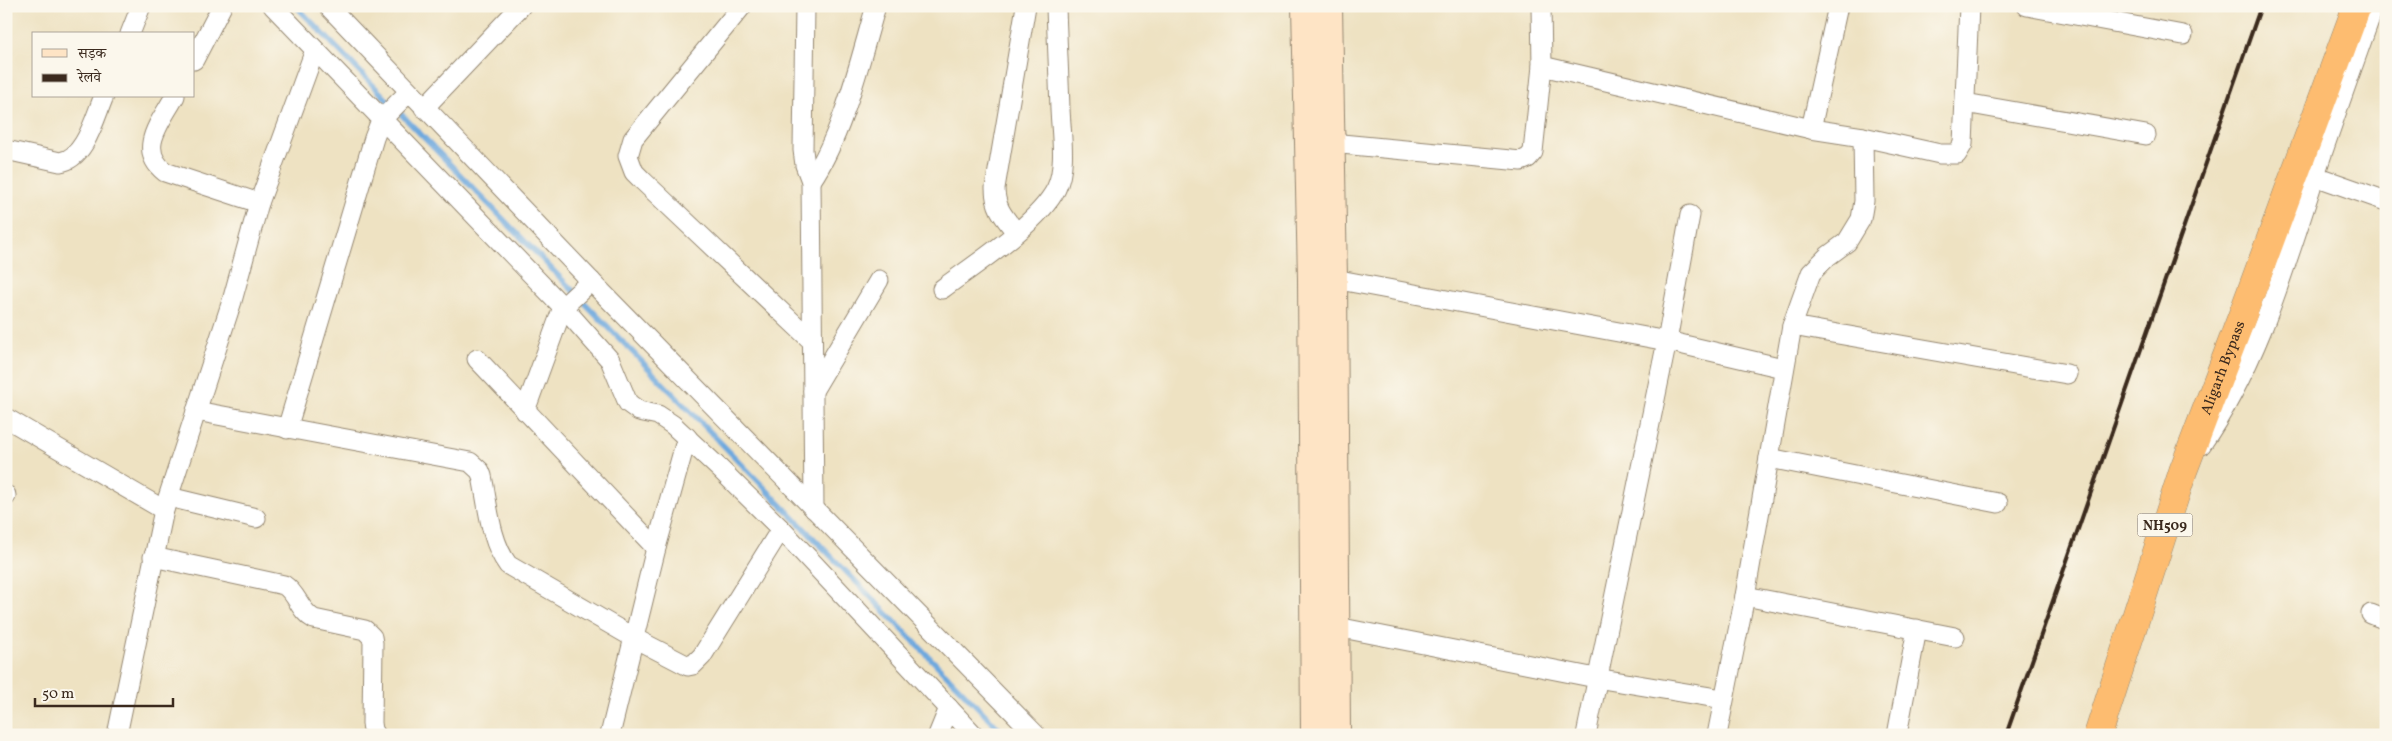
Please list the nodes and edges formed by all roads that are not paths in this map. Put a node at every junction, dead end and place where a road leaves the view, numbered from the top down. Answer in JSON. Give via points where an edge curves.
{"nodes":[{"id":1,"x":141,"y":6,"type":"edge"},
{"id":2,"x":222,"y":6,"type":"edge"},
{"id":3,"x":273,"y":6,"type":"edge"},
{"id":4,"x":328,"y":6,"type":"edge"},
{"id":5,"x":520,"y":6,"type":"edge"},
{"id":6,"x":742,"y":6,"type":"edge"},
{"id":7,"x":805,"y":6,"type":"edge"},
{"id":8,"x":876,"y":6,"type":"edge"},
{"id":9,"x":1026,"y":6,"type":"edge"},
{"id":10,"x":1056,"y":6,"type":"edge"},
{"id":11,"x":1305,"y":6,"type":"edge"},
{"id":12,"x":1329,"y":6,"type":"edge"},
{"id":13,"x":1541,"y":6,"type":"edge"},
{"id":14,"x":1838,"y":6,"type":"edge"},
{"id":15,"x":1969,"y":6,"type":"edge"},
{"id":16,"x":2027,"y":6,"type":"edge"},
{"id":17,"x":2357,"y":6,"type":"edge"},
{"id":18,"x":2374,"y":6,"type":"edge"},
{"id":19,"x":2096,"y":12,"type":"edge"},
{"id":20,"x":131,"y":32,"type":"edge"},
{"id":21,"x":2183,"y":35,"type":"dead end"},
{"id":22,"x":315,"y":50,"type":"junction"},
{"id":23,"x":195,"y":58,"type":"edge"},
{"id":24,"x":1542,"y":66,"type":"junction"},
{"id":25,"x":103,"y":98,"type":"edge"},
{"id":26,"x":174,"y":98,"type":"edge"},
{"id":27,"x":1964,"y":103,"type":"junction"},
{"id":28,"x":395,"y":107,"type":"junction"},
{"id":29,"x":424,"y":108,"type":"junction"},
{"id":30,"x":1811,"y":129,"type":"junction"},
{"id":31,"x":2146,"y":135,"type":"dead end"},
{"id":32,"x":1863,"y":137,"type":"junction"},
{"id":33,"x":1331,"y":143,"type":"junction"},
{"id":34,"x":6,"y":150,"type":"edge"},
{"id":35,"x":2315,"y":176,"type":"junction"},
{"id":36,"x":811,"y":181,"type":"junction"},
{"id":37,"x":2386,"y":201,"type":"edge"},
{"id":38,"x":259,"y":202,"type":"junction"},
{"id":39,"x":1690,"y":215,"type":"dead end"},
{"id":40,"x":1016,"y":232,"type":"junction"},
{"id":41,"x":1334,"y":279,"type":"junction"},
{"id":42,"x":879,"y":280,"type":"dead end"},
{"id":43,"x":942,"y":289,"type":"dead end"},
{"id":44,"x":576,"y":294,"type":"junction"},
{"id":45,"x":1792,"y":326,"type":"junction"},
{"id":46,"x":812,"y":341,"type":"junction"},
{"id":47,"x":1667,"y":341,"type":"junction"},
{"id":48,"x":477,"y":359,"type":"dead end"},
{"id":49,"x":1783,"y":368,"type":"junction"},
{"id":50,"x":2067,"y":374,"type":"dead end"},
{"id":51,"x":812,"y":392,"type":"junction"},
{"id":52,"x":525,"y":410,"type":"junction"},
{"id":53,"x":196,"y":412,"type":"junction"},
{"id":54,"x":6,"y":418,"type":"edge"},
{"id":55,"x":287,"y":429,"type":"junction"},
{"id":56,"x":687,"y":438,"type":"junction"},
{"id":57,"x":1769,"y":458,"type":"junction"},
{"id":58,"x":2183,"y":471,"type":"junction"},
{"id":59,"x":1998,"y":503,"type":"dead end"},
{"id":60,"x":166,"y":504,"type":"junction"},
{"id":61,"x":814,"y":509,"type":"junction"},
{"id":62,"x":256,"y":518,"type":"dead end"},
{"id":63,"x":781,"y":529,"type":"junction"},
{"id":64,"x":656,"y":548,"type":"junction"},
{"id":65,"x":153,"y":558,"type":"junction"},
{"id":66,"x":1745,"y":596,"type":"junction"},
{"id":67,"x":1337,"y":628,"type":"junction"},
{"id":68,"x":1917,"y":629,"type":"junction"},
{"id":69,"x":1955,"y":636,"type":"dead end"},
{"id":70,"x":634,"y":638,"type":"junction"},
{"id":71,"x":1596,"y":678,"type":"junction"},
{"id":72,"x":1723,"y":699,"type":"junction"},
{"id":73,"x":950,"y":708,"type":"junction"},
{"id":74,"x":117,"y":735,"type":"edge"},
{"id":75,"x":376,"y":735,"type":"edge"},
{"id":76,"x":610,"y":735,"type":"edge"},
{"id":77,"x":938,"y":735,"type":"edge"},
{"id":78,"x":974,"y":735,"type":"edge"},
{"id":79,"x":1036,"y":735,"type":"edge"},
{"id":80,"x":1314,"y":735,"type":"edge"},
{"id":81,"x":1337,"y":735,"type":"edge"},
{"id":82,"x":1586,"y":735,"type":"edge"},
{"id":83,"x":1717,"y":735,"type":"edge"},
{"id":84,"x":1896,"y":735,"type":"edge"},
{"id":85,"x":2098,"y":735,"type":"edge"}],
"edges":[{"from":1,"to":20,"type":"street"},
{"from":2,"to":23,"type":"street"},
{"from":3,"to":22,"type":"street"},
{"from":4,"to":28,"type":"street"},
{"from":5,"to":29,"type":"street"},
{"from":6,"to":46,"type":"street","via":[[633,139],[628,156],[634,172]]},
{"from":7,"to":36,"type":"street","via":[[803,150]]},
{"from":8,"to":36,"type":"street","via":[[837,129],[823,163]]},
{"from":9,"to":40,"type":"street","via":[[995,188],[996,204]]},
{"from":10,"to":40,"type":"street","via":[[1061,141],[1059,180],[1042,208]]},
{"from":11,"to":80,"type":"main road"},
{"from":12,"to":33,"type":"main road"},
{"from":13,"to":24,"type":"street"},
{"from":14,"to":30,"type":"street"},
{"from":15,"to":27,"type":"street"},
{"from":16,"to":19,"type":"street"},
{"from":17,"to":58,"type":"highway","name":"Aligarh Bypass","number":"NH509"},
{"from":18,"to":35,"type":"street"},
{"from":19,"to":21,"type":"street"},
{"from":22,"to":28,"type":"street"},
{"from":22,"to":38,"type":"street"},
{"from":24,"to":30,"type":"street"},
{"from":24,"to":33,"type":"street","via":[[1533,152],[1521,161]]},
{"from":25,"to":34,"type":"street","via":[[82,149],[68,161]]},
{"from":26,"to":38,"type":"street","via":[[152,140],[151,157],[157,166],[165,172]]},
{"from":27,"to":31,"type":"street"},
{"from":27,"to":32,"type":"street","via":[[1963,144],[1957,154],[1940,154]]},
{"from":28,"to":29,"type":"street"},
{"from":28,"to":44,"type":"street"},
{"from":28,"to":55,"type":"street","via":[[374,138]]},
{"from":29,"to":44,"type":"street"},
{"from":30,"to":32,"type":"street"},
{"from":32,"to":45,"type":"street","via":[[1864,201],[1861,219],[1847,242],[1811,274]]},
{"from":33,"to":41,"type":"main road"},
{"from":35,"to":37,"type":"street"},
{"from":35,"to":58,"type":"street","via":[[2258,341],[2224,413]]},
{"from":36,"to":46,"type":"street"},
{"from":38,"to":53,"type":"street","via":[[232,301]]},
{"from":39,"to":47,"type":"street"},
{"from":40,"to":43,"type":"street"},
{"from":41,"to":47,"type":"street"},
{"from":41,"to":67,"type":"main road"},
{"from":42,"to":51,"type":"street"},
{"from":44,"to":52,"type":"street"},
{"from":44,"to":56,"type":"street","via":[[614,365],[628,403],[639,411],[658,415]]},
{"from":44,"to":61,"type":"street"},
{"from":45,"to":49,"type":"street"},
{"from":45,"to":50,"type":"street"},
{"from":46,"to":51,"type":"street"},
{"from":47,"to":49,"type":"street"},
{"from":47,"to":71,"type":"street"},
{"from":48,"to":52,"type":"street"},
{"from":49,"to":57,"type":"street"},
{"from":51,"to":61,"type":"street"},
{"from":52,"to":64,"type":"street"},
{"from":53,"to":55,"type":"street"},
{"from":53,"to":60,"type":"street"},
{"from":54,"to":60,"type":"street"},
{"from":55,"to":70,"type":"street","via":[[470,462],[482,476],[496,540],[508,565]]},
{"from":56,"to":63,"type":"street"},
{"from":56,"to":64,"type":"street"},
{"from":57,"to":59,"type":"street"},
{"from":57,"to":66,"type":"street"},
{"from":58,"to":85,"type":"highway","name":"Aligarh Bypass","number":"NH509"},
{"from":60,"to":62,"type":"street"},
{"from":60,"to":65,"type":"street"},
{"from":61,"to":79,"type":"street"},
{"from":63,"to":70,"type":"street","via":[[702,656],[693,665]]},
{"from":63,"to":73,"type":"street"},
{"from":64,"to":70,"type":"street"},
{"from":65,"to":74,"type":"street"},
{"from":65,"to":75,"type":"street","via":[[284,585],[294,594],[302,611],[314,619],[366,630],[373,643],[372,723]]},
{"from":66,"to":68,"type":"street"},
{"from":66,"to":72,"type":"street"},
{"from":67,"to":71,"type":"street"},
{"from":67,"to":81,"type":"main road"},
{"from":68,"to":69,"type":"street"},
{"from":68,"to":84,"type":"street"},
{"from":70,"to":76,"type":"street"},
{"from":71,"to":72,"type":"street"},
{"from":71,"to":82,"type":"street"},
{"from":72,"to":83,"type":"street"},
{"from":73,"to":77,"type":"street"},
{"from":73,"to":78,"type":"street"}]}
